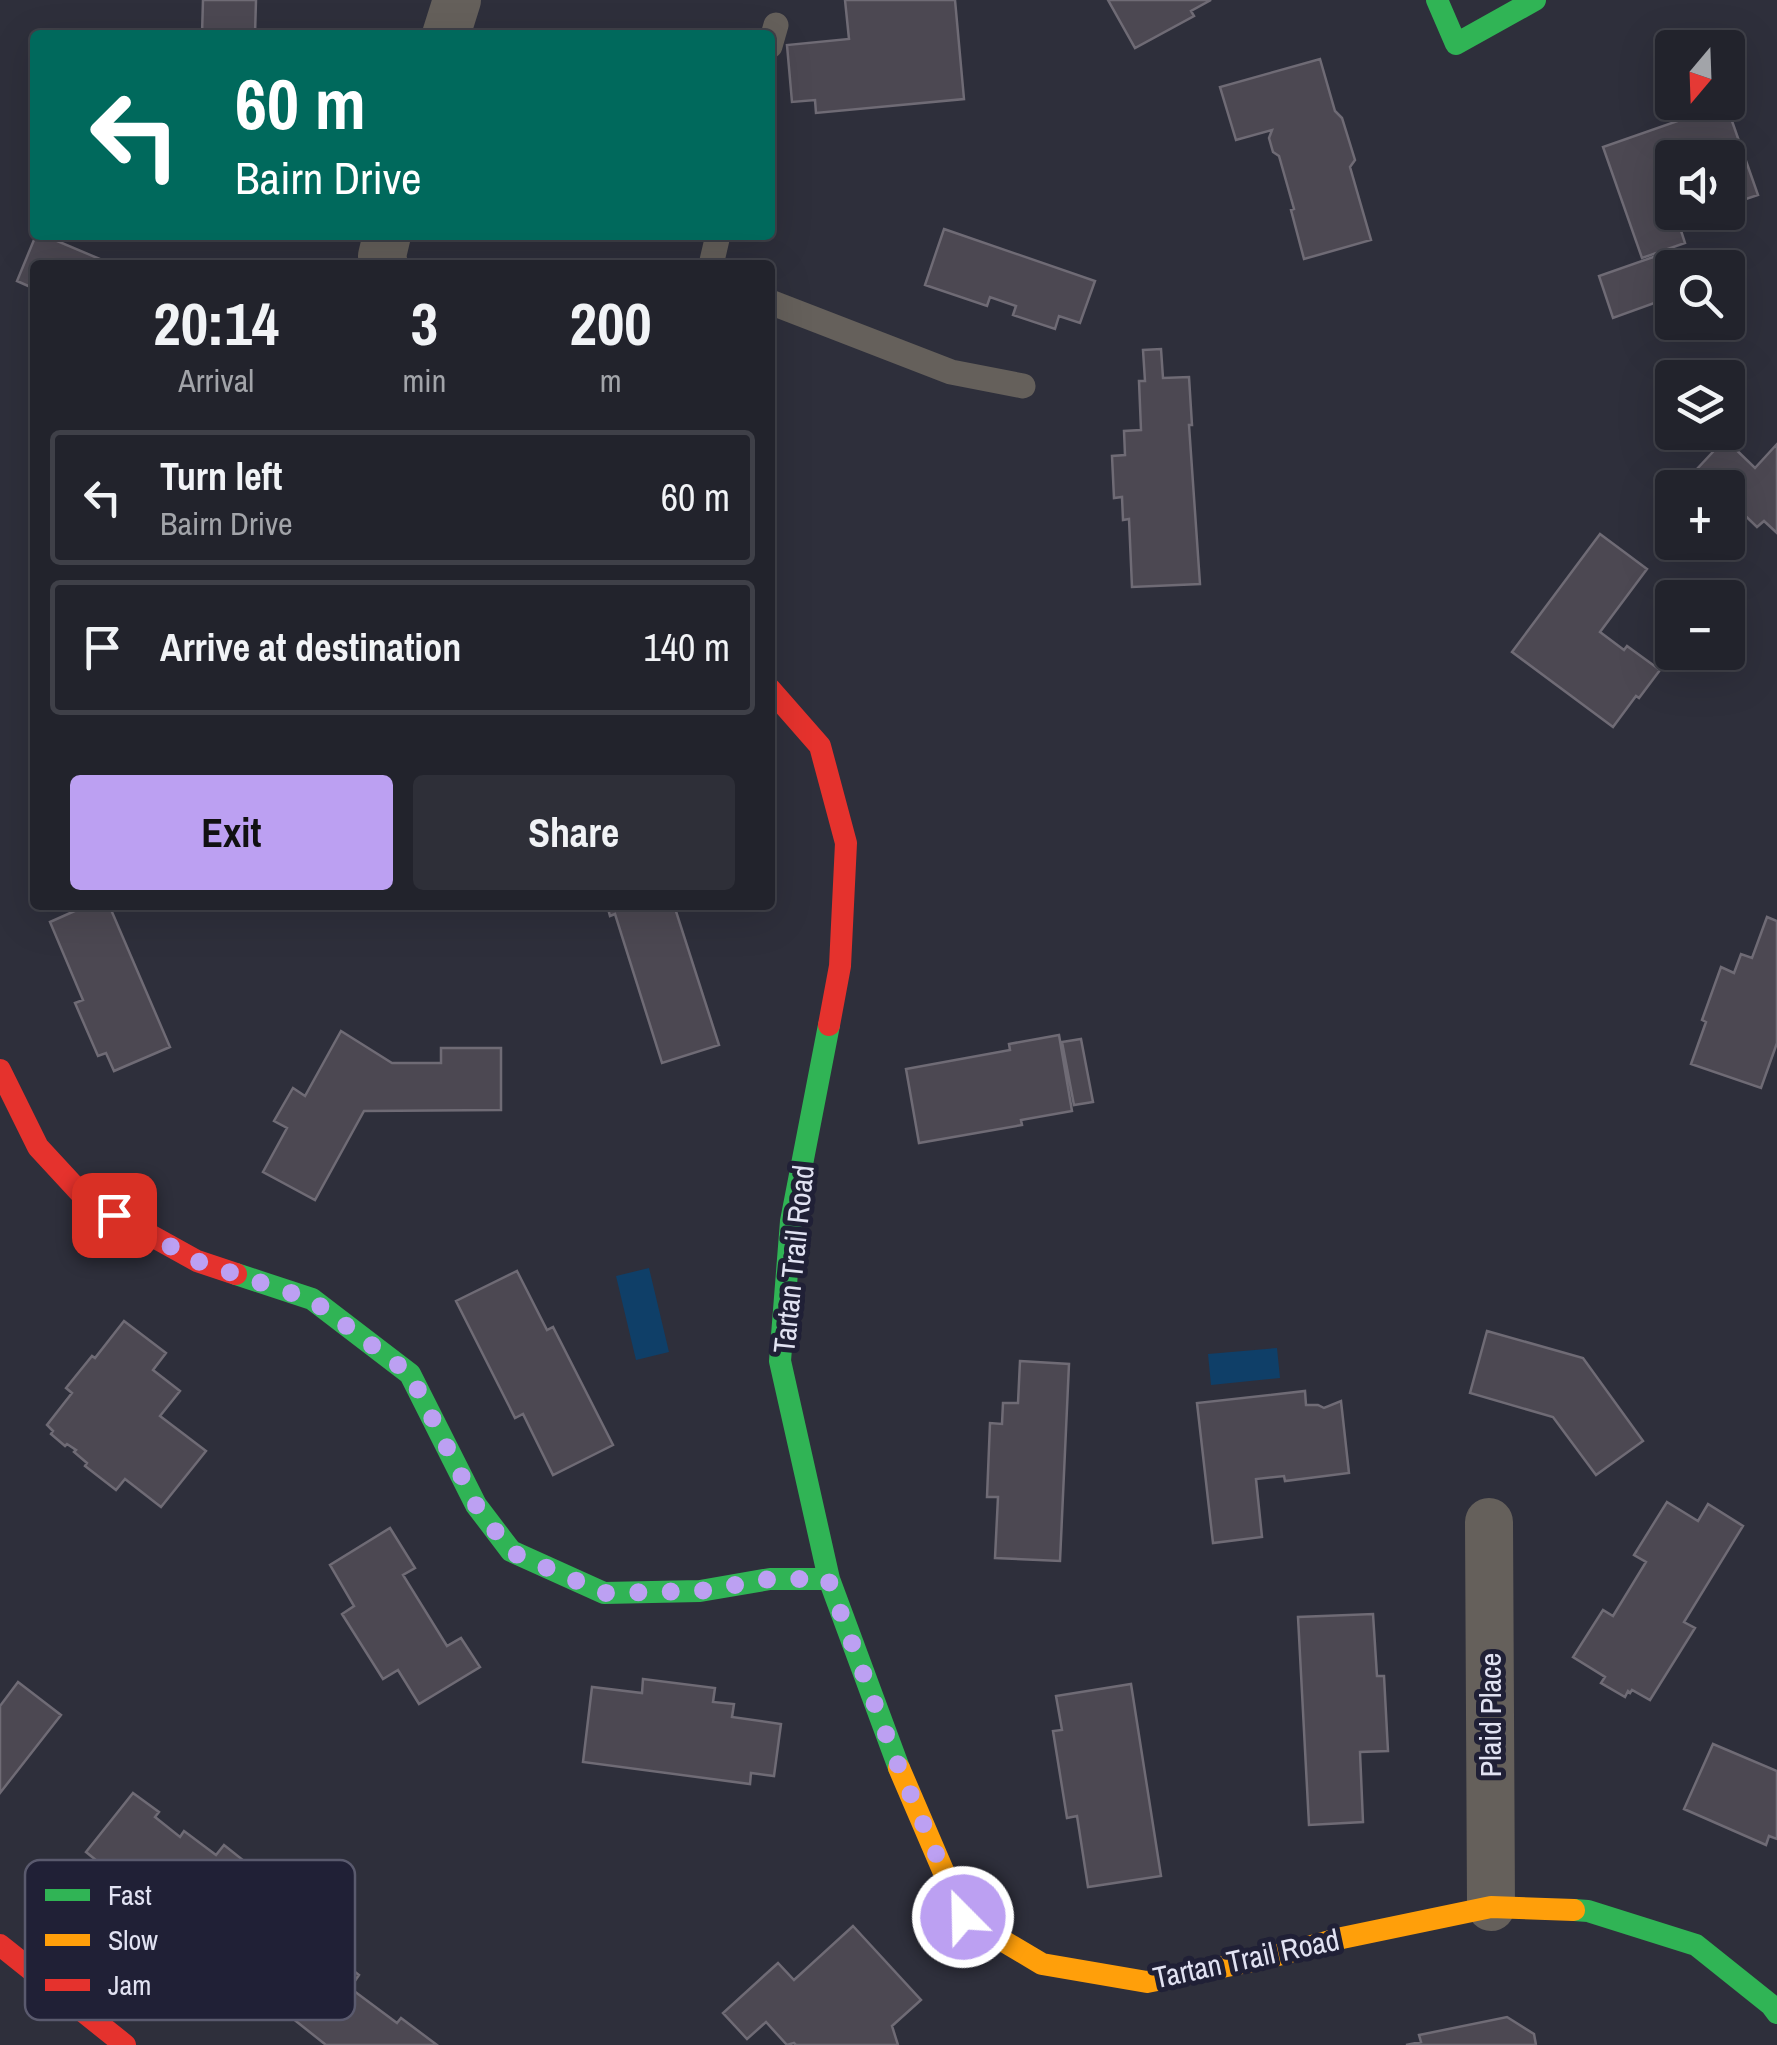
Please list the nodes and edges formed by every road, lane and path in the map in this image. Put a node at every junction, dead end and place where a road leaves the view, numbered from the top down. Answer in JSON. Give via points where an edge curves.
{"nodes":[{"id":1,"x":457,"y":0,"type":"edge"},
{"id":2,"x":1438,"y":0,"type":"edge"},
{"id":3,"x":1535,"y":0,"type":"edge"},
{"id":4,"x":448,"y":30,"type":"edge"},
{"id":5,"x":775,"y":304,"type":"edge"},
{"id":6,"x":1024,"y":386,"type":"dead end"},
{"id":7,"x":775,"y":695,"type":"edge"},
{"id":8,"x":0,"y":1070,"type":"edge"},
{"id":9,"x":1489,"y":1522,"type":"dead end"},
{"id":10,"x":828,"y":1579,"type":"junction"},
{"id":11,"x":1491,"y":1907,"type":"junction"},
{"id":12,"x":0,"y":1944,"type":"edge"},
{"id":13,"x":25,"y":1964,"type":"edge"},
{"id":14,"x":1777,"y":2012,"type":"edge"},
{"id":15,"x":94,"y":2020,"type":"edge"},
{"id":16,"x":125,"y":2045,"type":"edge"}],
"edges":[{"from":1,"to":4,"type":"street"},
{"from":2,"to":3,"type":"street","via":[[1456,44]]},
{"from":5,"to":6,"type":"lane","via":[[951,372]]},
{"from":7,"to":10,"type":"street","name":"Tartan Trail Road","via":[[820,746],[846,842],[840,966],[790,1221],[780,1361]]},
{"from":8,"to":10,"type":"street","via":[[38,1148],[87,1200],[197,1261],[312,1300],[410,1374],[476,1505],[511,1552],[604,1593]]},
{"from":9,"to":11,"type":"street","name":"Plaid Place"},
{"from":10,"to":11,"type":"street","name":"Tartan Trail Road","via":[[963,1917],[1042,1964],[1147,1982]]},
{"from":11,"to":14,"type":"street","name":"Tartan Trail Road","via":[[1588,1912],[1696,1945]]},
{"from":12,"to":13,"type":"street"},
{"from":15,"to":16,"type":"street"}]}
